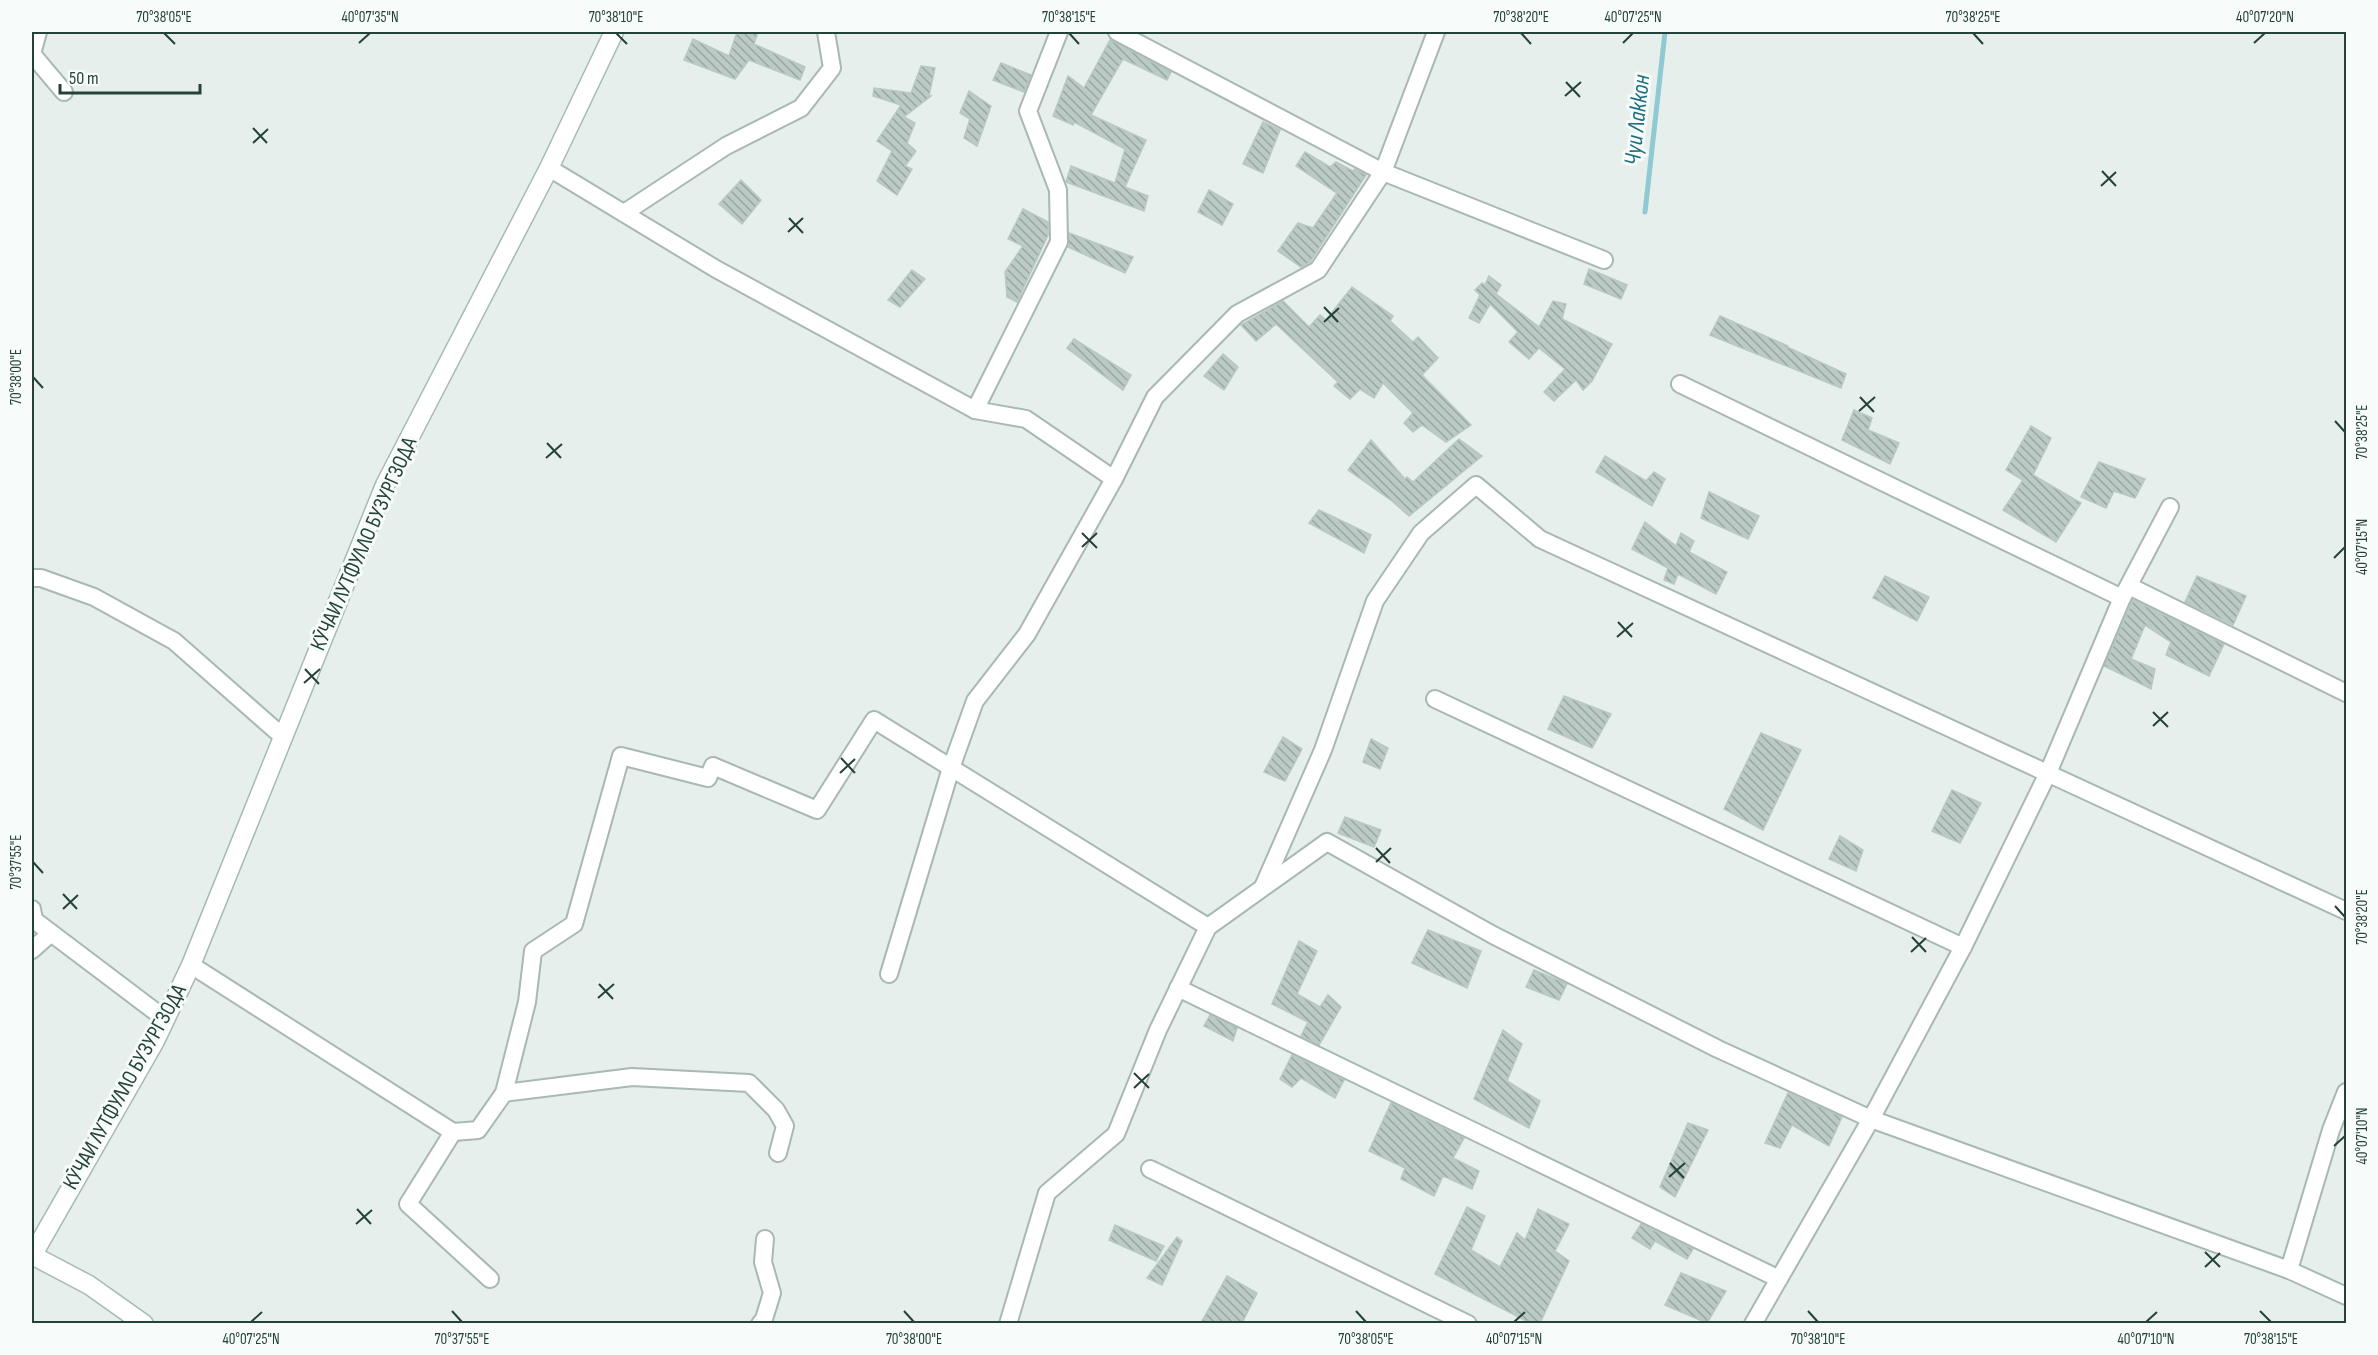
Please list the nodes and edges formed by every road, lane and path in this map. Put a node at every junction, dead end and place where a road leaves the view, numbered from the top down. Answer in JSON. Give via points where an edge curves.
{"nodes":[{"id":1,"x":38,"y":32,"type":"edge"},
{"id":2,"x":614,"y":32,"type":"edge"},
{"id":3,"x":826,"y":32,"type":"edge"},
{"id":4,"x":1059,"y":32,"type":"edge"},
{"id":5,"x":1117,"y":32,"type":"edge"},
{"id":6,"x":1436,"y":32,"type":"edge"},
{"id":7,"x":64,"y":92,"type":"dead end"},
{"id":8,"x":549,"y":168,"type":"junction"},
{"id":9,"x":1383,"y":172,"type":"junction"},
{"id":10,"x":624,"y":213,"type":"junction"},
{"id":11,"x":1604,"y":260,"type":"dead end"},
{"id":12,"x":1680,"y":384,"type":"dead end"},
{"id":13,"x":975,"y":410,"type":"junction"},
{"id":14,"x":1114,"y":479,"type":"junction"},
{"id":15,"x":2170,"y":507,"type":"dead end"},
{"id":16,"x":32,"y":578,"type":"edge"},
{"id":17,"x":2126,"y":592,"type":"junction"},
{"id":18,"x":2346,"y":693,"type":"edge"},
{"id":19,"x":1435,"y":699,"type":"dead end"},
{"id":20,"x":282,"y":736,"type":"junction"},
{"id":21,"x":951,"y":768,"type":"junction"},
{"id":22,"x":2048,"y":773,"type":"junction"},
{"id":23,"x":1263,"y":888,"type":"junction"},
{"id":24,"x":32,"y":909,"type":"edge"},
{"id":25,"x":2346,"y":911,"type":"edge"},
{"id":26,"x":1208,"y":927,"type":"junction"},
{"id":27,"x":51,"y":933,"type":"junction"},
{"id":28,"x":1963,"y":947,"type":"junction"},
{"id":29,"x":32,"y":950,"type":"edge"},
{"id":30,"x":191,"y":965,"type":"junction"},
{"id":31,"x":889,"y":974,"type":"dead end"},
{"id":32,"x":1178,"y":988,"type":"junction"},
{"id":33,"x":165,"y":1019,"type":"junction"},
{"id":34,"x":2346,"y":1092,"type":"edge"},
{"id":35,"x":504,"y":1093,"type":"junction"},
{"id":36,"x":1871,"y":1119,"type":"junction"},
{"id":37,"x":453,"y":1132,"type":"junction"},
{"id":38,"x":778,"y":1153,"type":"dead end"},
{"id":39,"x":1150,"y":1169,"type":"dead end"},
{"id":40,"x":765,"y":1239,"type":"dead end"},
{"id":41,"x":32,"y":1256,"type":"edge"},
{"id":42,"x":2289,"y":1270,"type":"junction"},
{"id":43,"x":490,"y":1279,"type":"dead end"},
{"id":44,"x":1779,"y":1279,"type":"junction"},
{"id":45,"x":2346,"y":1296,"type":"edge"},
{"id":46,"x":144,"y":1323,"type":"edge"},
{"id":47,"x":760,"y":1323,"type":"edge"},
{"id":48,"x":1008,"y":1323,"type":"edge"},
{"id":49,"x":1468,"y":1323,"type":"edge"},
{"id":50,"x":1753,"y":1323,"type":"edge"}],
"edges":[{"from":1,"to":7,"type":"street","via":[[32,54]]},
{"from":2,"to":8,"type":"main road","name":"КӮЧАИ ЛУТФУЛЛО БУЗУРГЗОДА"},
{"from":3,"to":10,"type":"street","via":[[832,68],[801,108],[726,146]]},
{"from":4,"to":13,"type":"street","via":[[1028,111],[1058,190],[1059,242]]},
{"from":5,"to":9,"type":"street"},
{"from":6,"to":9,"type":"street"},
{"from":8,"to":10,"type":"street"},
{"from":8,"to":20,"type":"main road","name":"КӮЧАИ ЛУТФУЛЛО БУЗУРГЗОДА","via":[[385,485]]},
{"from":9,"to":11,"type":"street"},
{"from":9,"to":14,"type":"street","via":[[1318,270],[1237,314],[1155,397]]},
{"from":10,"to":13,"type":"street","via":[[717,269]]},
{"from":12,"to":17,"type":"street"},
{"from":13,"to":14,"type":"street","via":[[1026,419]]},
{"from":14,"to":21,"type":"street","via":[[1027,634],[975,701]]},
{"from":15,"to":17,"type":"street"},
{"from":16,"to":20,"type":"street","via":[[94,597],[174,641]]},
{"from":17,"to":18,"type":"street"},
{"from":17,"to":22,"type":"street"},
{"from":19,"to":28,"type":"street"},
{"from":20,"to":30,"type":"main road","name":"КӮЧАИ ЛУТФУЛЛО БУЗУРГЗОДА"},
{"from":21,"to":26,"type":"street"},
{"from":21,"to":31,"type":"street"},
{"from":21,"to":35,"type":"street","via":[[874,720],[817,810],[713,766],[708,778],[621,756],[574,924],[533,951],[527,1002]]},
{"from":22,"to":23,"type":"street","via":[[1540,539],[1476,485],[1421,533],[1375,601],[1323,750]]},
{"from":22,"to":25,"type":"street"},
{"from":22,"to":28,"type":"street"},
{"from":23,"to":26,"type":"street"},
{"from":23,"to":36,"type":"street","via":[[1327,842],[1493,935],[1718,1049]]},
{"from":24,"to":27,"type":"street","via":[[34,920]]},
{"from":26,"to":32,"type":"street"},
{"from":27,"to":29,"type":"street"},
{"from":27,"to":33,"type":"street"},
{"from":28,"to":36,"type":"street"},
{"from":30,"to":33,"type":"main road","name":"КӮЧАИ ЛУТФУЛЛО БУЗУРГЗОДА"},
{"from":30,"to":37,"type":"street"},
{"from":32,"to":44,"type":"street"},
{"from":32,"to":48,"type":"street","via":[[1116,1134],[1047,1193]]},
{"from":33,"to":41,"type":"main road","name":"КӮЧАИ ЛУТФУЛЛО БУЗУРГЗОДА"},
{"from":34,"to":42,"type":"street"},
{"from":35,"to":37,"type":"street","via":[[478,1130]]},
{"from":35,"to":38,"type":"street","via":[[632,1077],[749,1083],[776,1110],[785,1126]]},
{"from":36,"to":42,"type":"street"},
{"from":36,"to":44,"type":"street"},
{"from":37,"to":43,"type":"street","via":[[408,1204]]},
{"from":39,"to":49,"type":"street"},
{"from":40,"to":47,"type":"street","via":[[763,1262],[772,1293]]},
{"from":41,"to":46,"type":"main road","via":[[89,1285]]},
{"from":42,"to":45,"type":"street"},
{"from":44,"to":50,"type":"street"}]}
